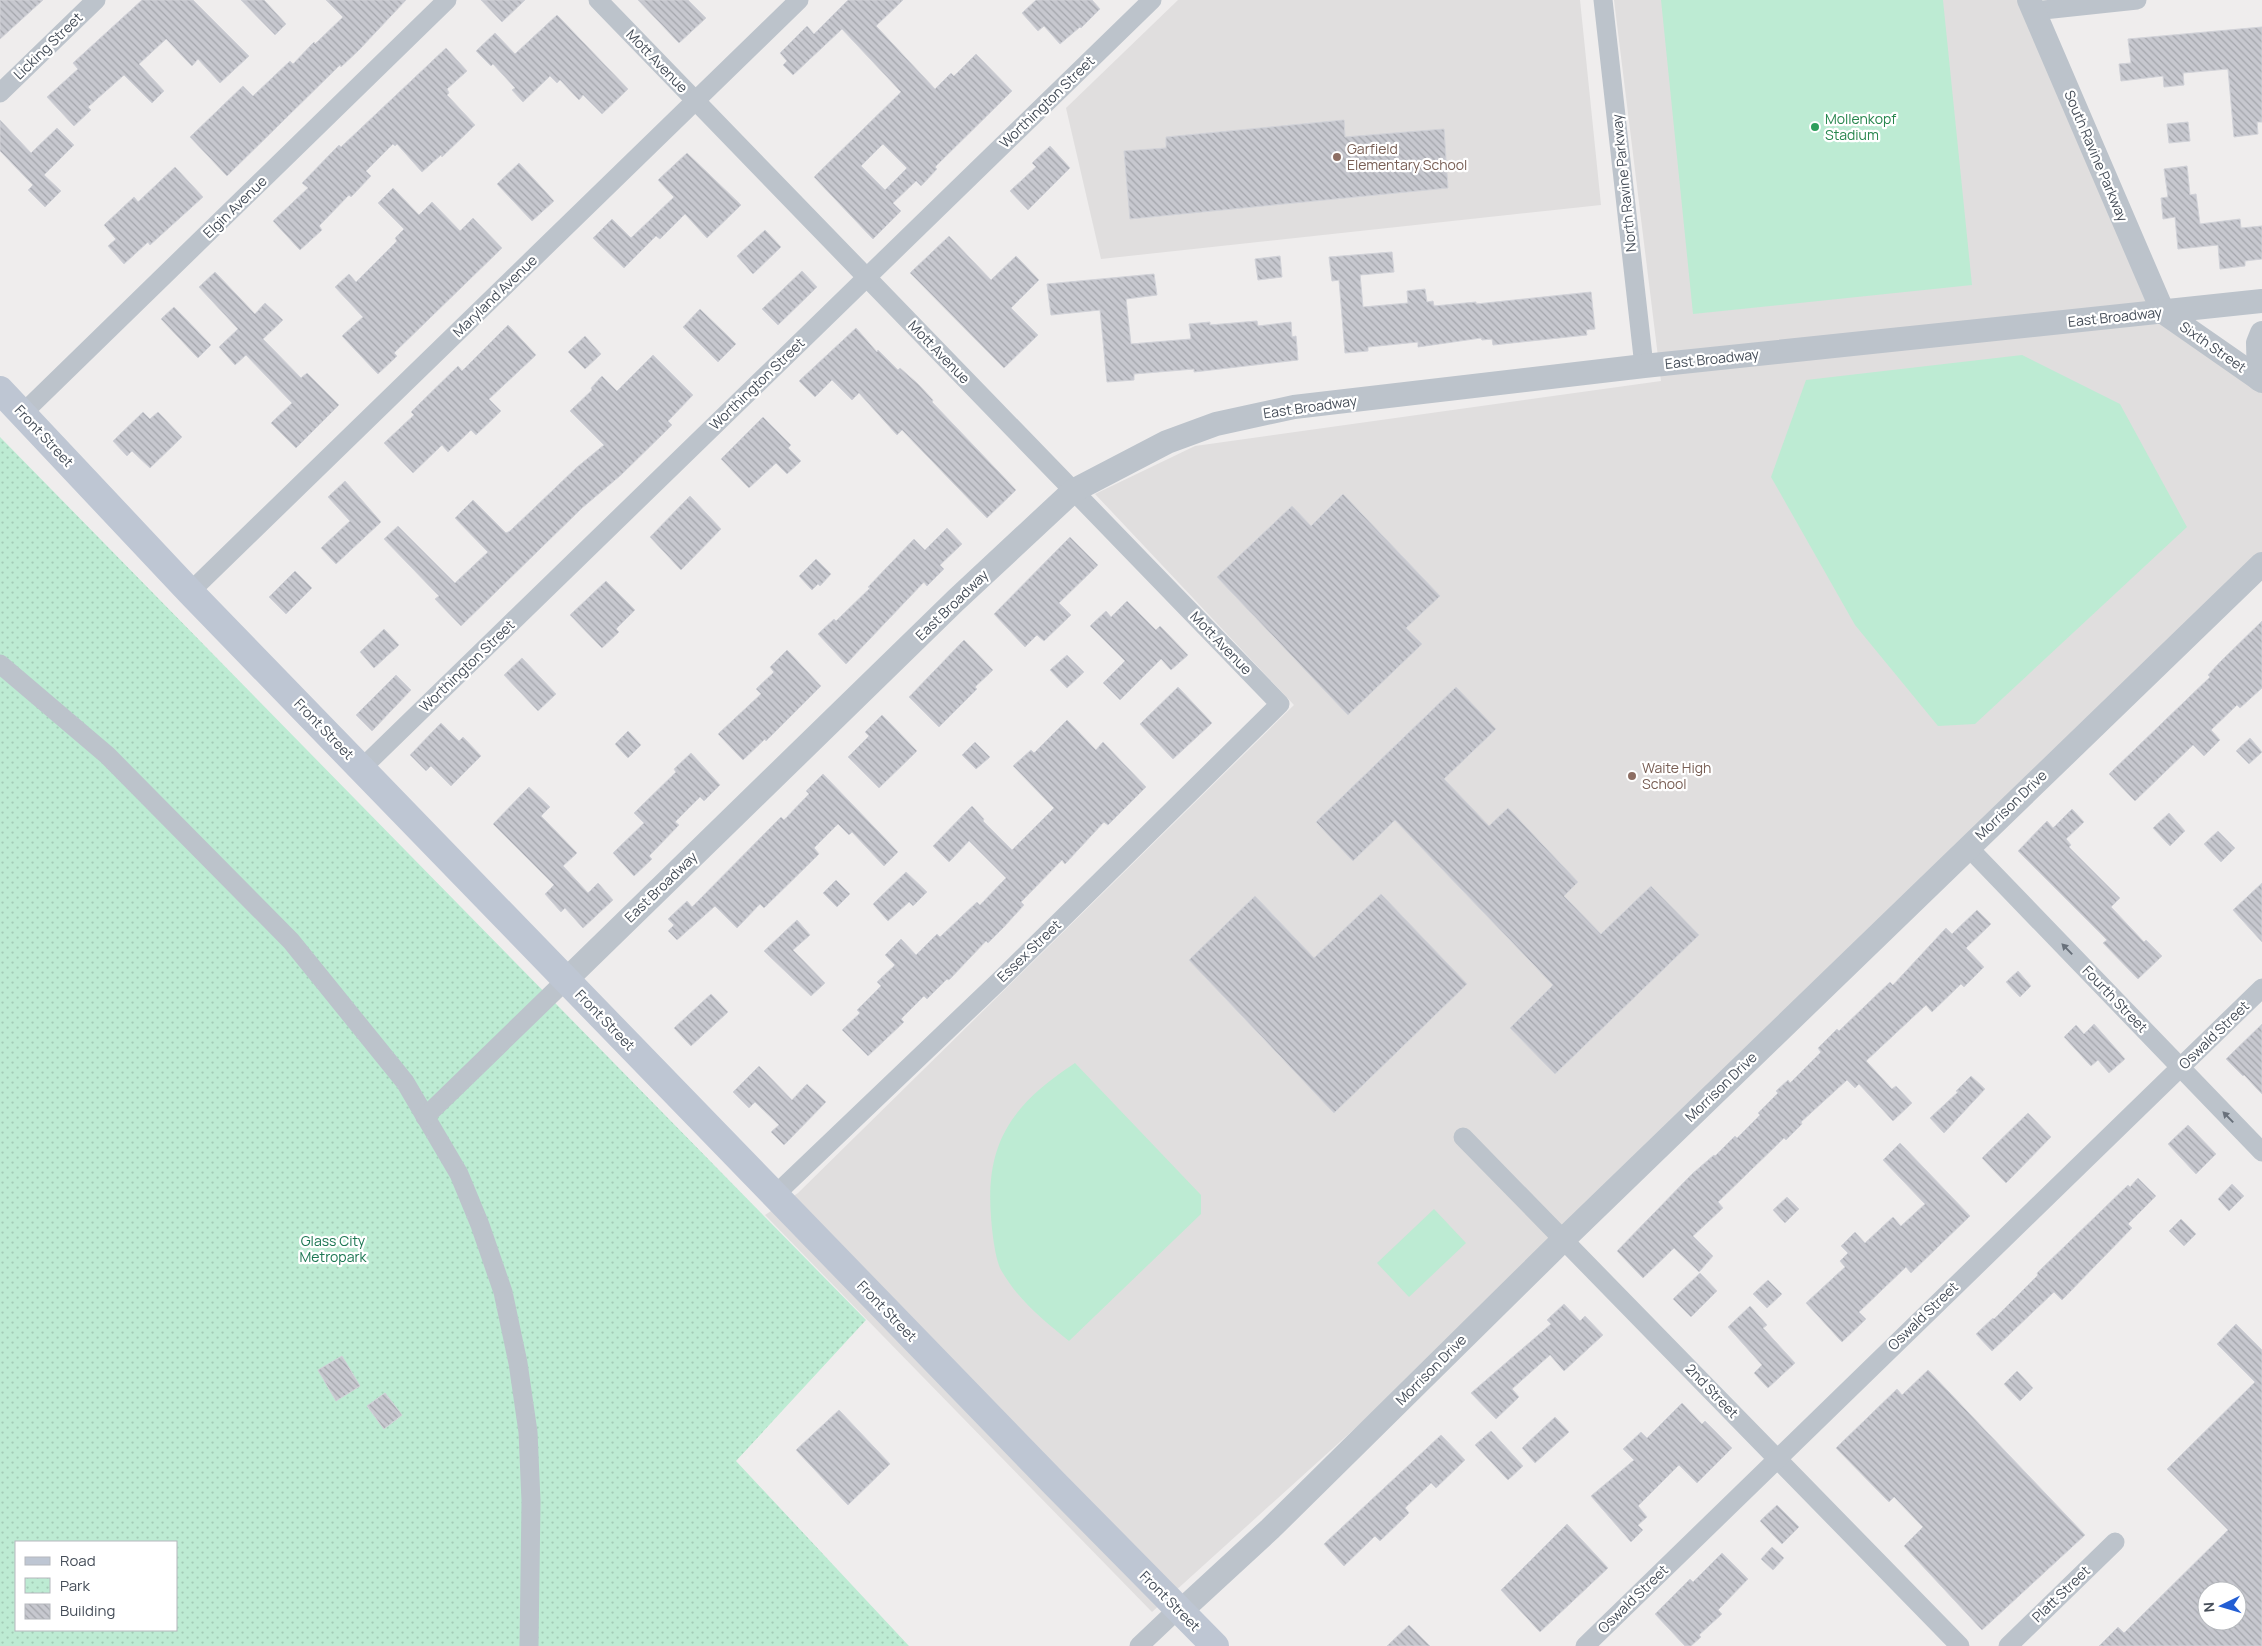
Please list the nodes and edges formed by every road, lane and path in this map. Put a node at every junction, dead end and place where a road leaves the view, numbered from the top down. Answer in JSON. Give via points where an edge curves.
{"nodes":[{"id":1,"x":96,"y":0,"type":"edge"},
{"id":2,"x":447,"y":0,"type":"edge"},
{"id":3,"x":598,"y":0,"type":"edge"},
{"id":4,"x":799,"y":0,"type":"edge"},
{"id":5,"x":1152,"y":0,"type":"edge"},
{"id":6,"x":1604,"y":0,"type":"edge"},
{"id":7,"x":2136,"y":0,"type":"edge"},
{"id":8,"x":2031,"y":6,"type":"edge"},
{"id":9,"x":0,"y":93,"type":"edge"},
{"id":10,"x":695,"y":100,"type":"junction"},
{"id":11,"x":866,"y":277,"type":"junction"},
{"id":12,"x":2262,"y":301,"type":"edge"},
{"id":13,"x":2163,"y":312,"type":"junction"},
{"id":14,"x":2262,"y":333,"type":"edge"},
{"id":15,"x":1644,"y":366,"type":"junction"},
{"id":16,"x":2260,"y":380,"type":"edge"},
{"id":17,"x":0,"y":390,"type":"edge"},
{"id":18,"x":23,"y":413,"type":"junction"},
{"id":19,"x":1073,"y":491,"type":"junction"},
{"id":20,"x":2262,"y":564,"type":"edge"},
{"id":21,"x":190,"y":592,"type":"junction"},
{"id":22,"x":0,"y":664,"type":"edge"},
{"id":23,"x":1280,"y":704,"type":"joint"},
{"id":24,"x":362,"y":768,"type":"junction"},
{"id":25,"x":1968,"y":847,"type":"junction"},
{"id":26,"x":566,"y":980,"type":"junction"},
{"id":27,"x":2262,"y":988,"type":"edge"},
{"id":28,"x":2180,"y":1066,"type":"junction"},
{"id":29,"x":425,"y":1117,"type":"junction"},
{"id":30,"x":1463,"y":1137,"type":"dead end"},
{"id":31,"x":2262,"y":1152,"type":"edge"},
{"id":32,"x":776,"y":1194,"type":"junction"},
{"id":33,"x":1564,"y":1239,"type":"junction"},
{"id":34,"x":1777,"y":1458,"type":"junction"},
{"id":35,"x":2115,"y":1542,"type":"dead end"},
{"id":36,"x":1179,"y":1610,"type":"junction"},
{"id":37,"x":529,"y":1646,"type":"edge"},
{"id":38,"x":1139,"y":1646,"type":"edge"},
{"id":39,"x":1216,"y":1646,"type":"edge"},
{"id":40,"x":1585,"y":1646,"type":"edge"},
{"id":41,"x":1960,"y":1646,"type":"edge"},
{"id":42,"x":2008,"y":1646,"type":"edge"}],
"edges":[{"from":1,"to":9,"type":"street","name":"Licking Street"},
{"from":2,"to":18,"type":"street","name":"Elgin Avenue"},
{"from":3,"to":10,"type":"street","name":"Mott Avenue"},
{"from":4,"to":10,"type":"street","name":"Maryland Avenue"},
{"from":5,"to":11,"type":"street","name":"Worthington Street"},
{"from":6,"to":15,"type":"street","name":"North Ravine Parkway"},
{"from":7,"to":8,"type":"street"},
{"from":8,"to":13,"type":"street","name":"South Ravine Parkway"},
{"from":10,"to":11,"type":"street","name":"Mott Avenue"},
{"from":10,"to":21,"type":"street","name":"Maryland Avenue"},
{"from":11,"to":19,"type":"street","name":"Mott Avenue"},
{"from":11,"to":24,"type":"street","name":"Worthington Street"},
{"from":12,"to":13,"type":"street","name":"East Broadway"},
{"from":13,"to":15,"type":"street","name":"East Broadway"},
{"from":13,"to":16,"type":"street","name":"Sixth Street"},
{"from":14,"to":16,"type":"street","via":[[2258,343]]},
{"from":15,"to":19,"type":"street","name":"East Broadway","via":[[1294,407],[1216,424],[1167,442]]},
{"from":17,"to":18,"type":"main road","name":"Front Street"},
{"from":18,"to":21,"type":"main road","name":"Front Street"},
{"from":19,"to":23,"type":"street","name":"Mott Avenue"},
{"from":19,"to":26,"type":"street","name":"East Broadway","via":[[956,600]]},
{"from":20,"to":25,"type":"street","name":"Morrison Drive"},
{"from":21,"to":24,"type":"main road","name":"Front Street"},
{"from":22,"to":29,"type":"street","via":[[106,755],[291,941],[405,1082]]},
{"from":23,"to":32,"type":"street","name":"Essex Street","via":[[999,981]]},
{"from":24,"to":26,"type":"main road","name":"Front Street"},
{"from":28,"to":25,"type":"street","name":"Fourth Street","one_way":true},
{"from":25,"to":33,"type":"street","name":"Morrison Drive"},
{"from":26,"to":29,"type":"street"},
{"from":26,"to":32,"type":"main road","name":"Front Street"},
{"from":27,"to":28,"type":"street","name":"Oswald Street"},
{"from":31,"to":28,"type":"street","name":"Fourth Street","one_way":true},
{"from":28,"to":34,"type":"street","name":"Oswald Street"},
{"from":29,"to":37,"type":"street","via":[[459,1174],[480,1226],[503,1292],[518,1363],[528,1432],[531,1501]]},
{"from":30,"to":33,"type":"street","name":"2nd Street"},
{"from":32,"to":36,"type":"main road","name":"Front Street"},
{"from":33,"to":34,"type":"street","name":"2nd Street"},
{"from":33,"to":36,"type":"street","name":"Morrison Drive","via":[[1270,1529]]},
{"from":34,"to":40,"type":"street","name":"Oswald Street"},
{"from":34,"to":41,"type":"street","name":"2nd Street"},
{"from":35,"to":42,"type":"street","name":"Platt Street"},
{"from":36,"to":38,"type":"street"},
{"from":36,"to":39,"type":"main road","name":"Front Street"}]}
